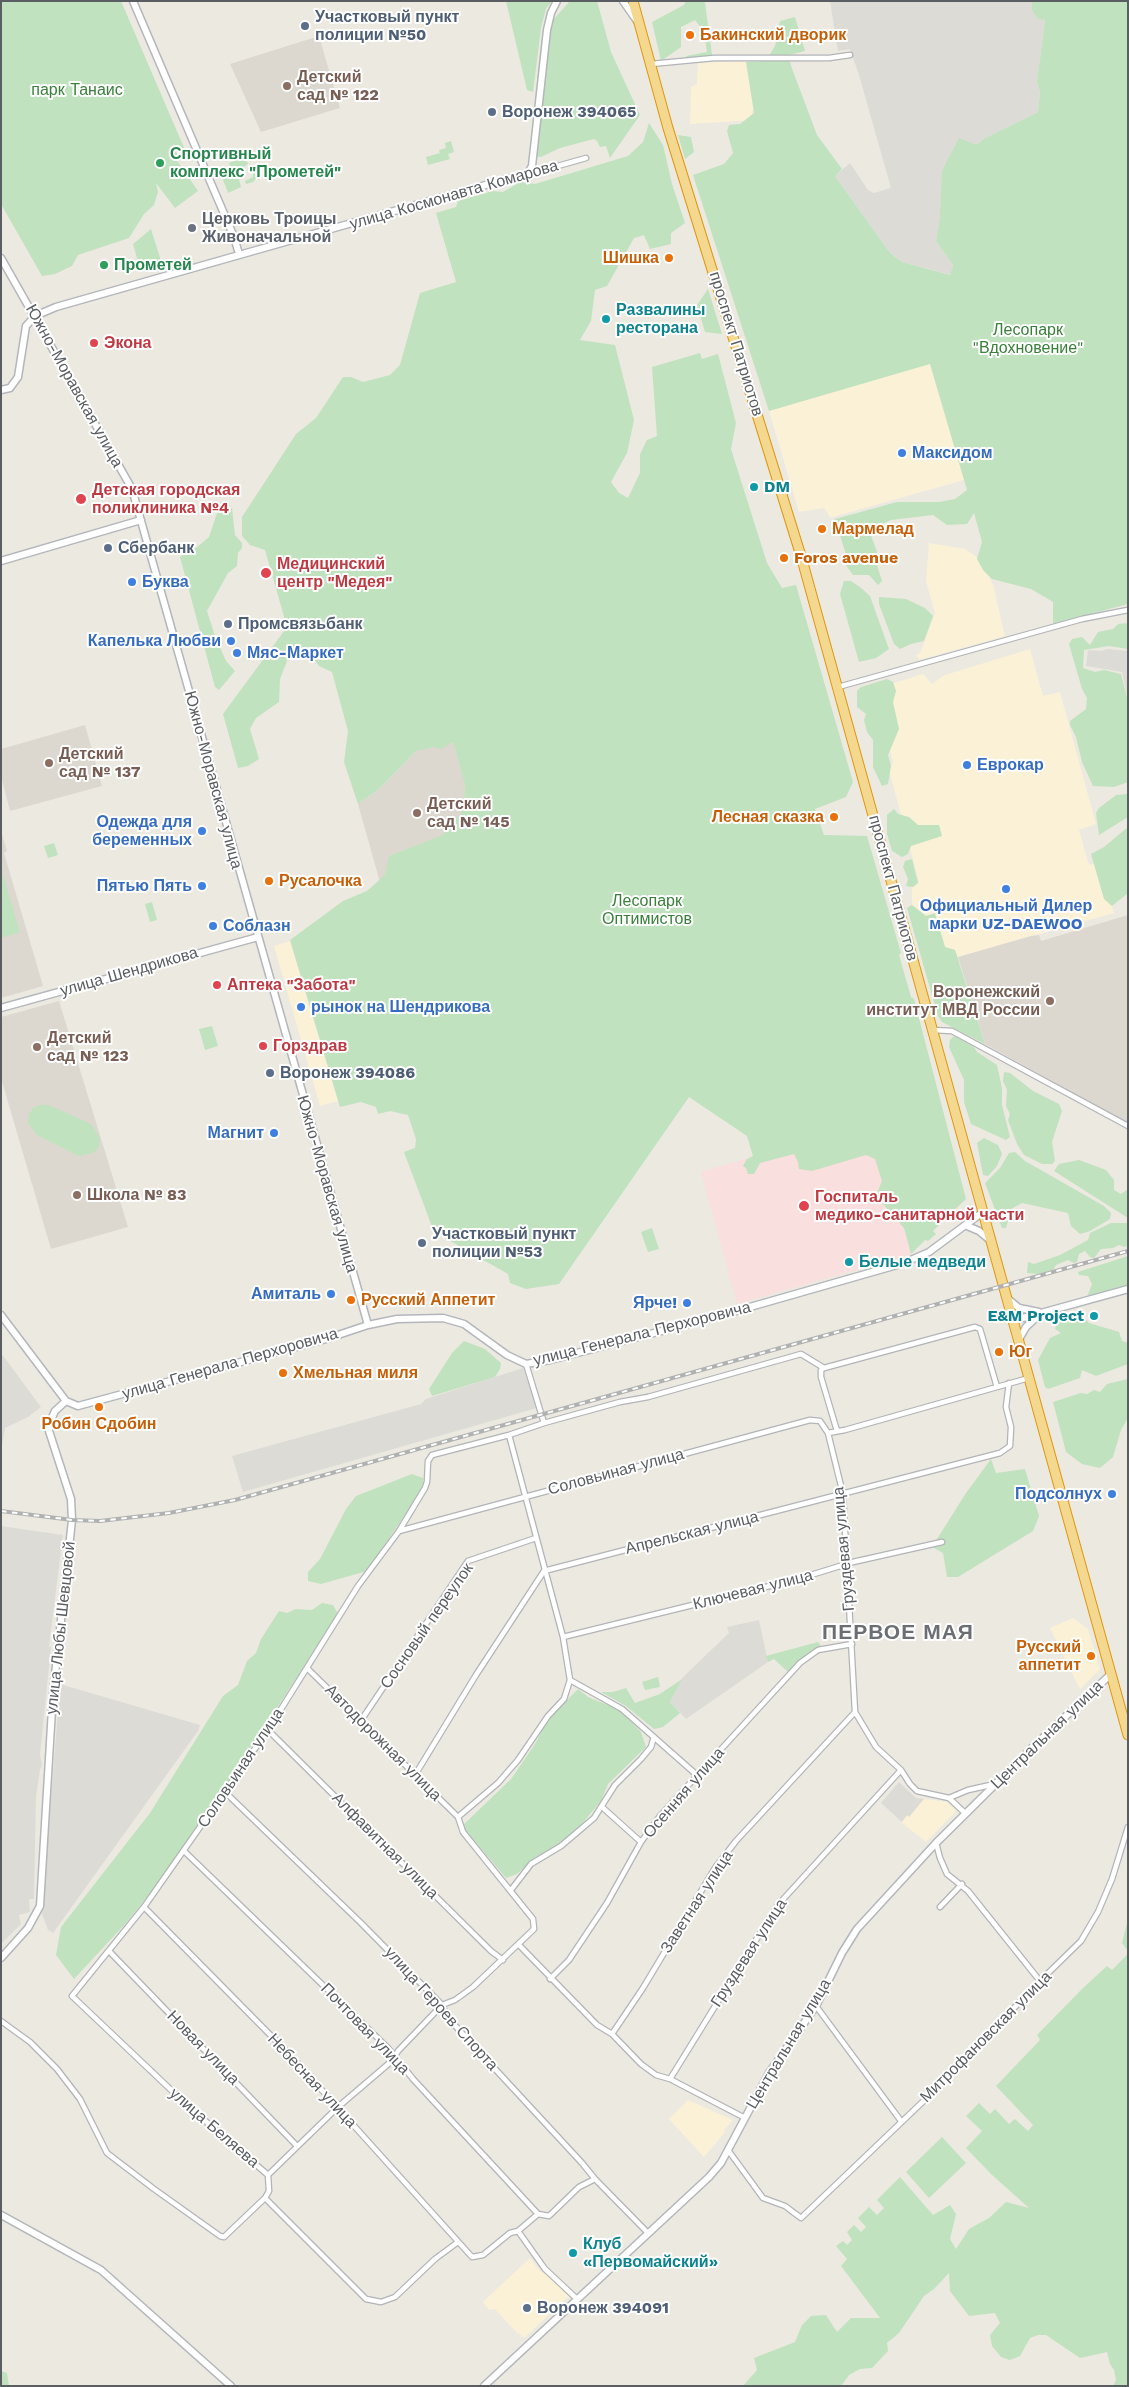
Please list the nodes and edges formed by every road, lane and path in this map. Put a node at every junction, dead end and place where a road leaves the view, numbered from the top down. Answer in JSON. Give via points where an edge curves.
{"nodes":[{"id":1,"x":133,"y":1,"type":"edge"},
{"id":2,"x":557,"y":1,"type":"edge"},
{"id":3,"x":623,"y":1,"type":"edge"},
{"id":4,"x":633,"y":1,"type":"edge"},
{"id":5,"x":639,"y":24,"type":"junction"},
{"id":6,"x":850,"y":55,"type":"dead end"},
{"id":7,"x":651,"y":64,"type":"junction"},
{"id":8,"x":586,"y":158,"type":"dead end"},
{"id":9,"x":525,"y":175,"type":"junction"},
{"id":10,"x":239,"y":254,"type":"junction"},
{"id":11,"x":1,"y":258,"type":"edge"},
{"id":12,"x":35,"y":316,"type":"junction"},
{"id":13,"x":1,"y":390,"type":"edge"},
{"id":14,"x":141,"y":520,"type":"junction"},
{"id":15,"x":1,"y":561,"type":"edge"},
{"id":16,"x":1128,"y":610,"type":"edge"},
{"id":17,"x":838,"y":687,"type":"junction"},
{"id":18,"x":258,"y":937,"type":"junction"},
{"id":19,"x":1,"y":1008,"type":"edge"},
{"id":20,"x":932,"y":1030,"type":"junction"},
{"id":21,"x":1128,"y":1126,"type":"edge"},
{"id":22,"x":983,"y":1212,"type":"junction"},
{"id":23,"x":965,"y":1225,"type":"junction"},
{"id":24,"x":991,"y":1241,"type":"junction"},
{"id":25,"x":1128,"y":1289,"type":"edge"},
{"id":26,"x":1006,"y":1298,"type":"junction"},
{"id":27,"x":1043,"y":1313,"type":"junction"},
{"id":28,"x":1,"y":1316,"type":"edge"},
{"id":29,"x":1012,"y":1321,"type":"junction"},
{"id":30,"x":368,"y":1325,"type":"junction"},
{"id":31,"x":1018,"y":1341,"type":"junction"},
{"id":32,"x":526,"y":1364,"type":"junction"},
{"id":33,"x":824,"y":1368,"type":"junction"},
{"id":34,"x":1029,"y":1378,"type":"junction"},
{"id":35,"x":1009,"y":1383,"type":"junction"},
{"id":36,"x":997,"y":1387,"type":"junction"},
{"id":37,"x":66,"y":1401,"type":"junction"},
{"id":38,"x":544,"y":1422,"type":"junction"},
{"id":39,"x":837,"y":1431,"type":"junction"},
{"id":40,"x":828,"y":1433,"type":"junction"},
{"id":41,"x":509,"y":1435,"type":"junction"},
{"id":42,"x":842,"y":1494,"type":"junction"},
{"id":43,"x":526,"y":1497,"type":"junction"},
{"id":44,"x":399,"y":1531,"type":"junction"},
{"id":45,"x":536,"y":1538,"type":"junction"},
{"id":46,"x":942,"y":1542,"type":"dead end"},
{"id":47,"x":847,"y":1565,"type":"junction"},
{"id":48,"x":544,"y":1571,"type":"junction"},
{"id":49,"x":563,"y":1637,"type":"junction"},
{"id":50,"x":852,"y":1644,"type":"junction"},
{"id":51,"x":308,"y":1669,"type":"junction"},
{"id":52,"x":1111,"y":1674,"type":"junction"},
{"id":53,"x":570,"y":1680,"type":"junction"},
{"id":54,"x":855,"y":1712,"type":"junction"},
{"id":55,"x":1125,"y":1716,"type":"edge"},
{"id":56,"x":360,"y":1722,"type":"junction"},
{"id":57,"x":268,"y":1730,"type":"junction"},
{"id":58,"x":1128,"y":1735,"type":"edge"},
{"id":59,"x":654,"y":1737,"type":"junction"},
{"id":60,"x":901,"y":1770,"type":"junction"},
{"id":61,"x":415,"y":1775,"type":"junction"},
{"id":62,"x":698,"y":1776,"type":"junction"},
{"id":63,"x":996,"y":1784,"type":"junction"},
{"id":64,"x":226,"y":1793,"type":"junction"},
{"id":65,"x":949,"y":1798,"type":"junction"},
{"id":66,"x":602,"y":1806,"type":"junction"},
{"id":67,"x":966,"y":1814,"type":"junction"},
{"id":68,"x":458,"y":1817,"type":"junction"},
{"id":69,"x":1128,"y":1827,"type":"edge"},
{"id":70,"x":642,"y":1842,"type":"junction"},
{"id":71,"x":936,"y":1843,"type":"junction"},
{"id":72,"x":184,"y":1851,"type":"junction"},
{"id":73,"x":962,"y":1884,"type":"junction"},
{"id":74,"x":511,"y":1890,"type":"junction"},
{"id":75,"x":144,"y":1906,"type":"junction"},
{"id":76,"x":940,"y":1907,"type":"dead end"},
{"id":77,"x":519,"y":1945,"type":"junction"},
{"id":78,"x":109,"y":1951,"type":"junction"},
{"id":79,"x":1,"y":1958,"type":"edge"},
{"id":80,"x":504,"y":1960,"type":"junction"},
{"id":81,"x":550,"y":1979,"type":"junction"},
{"id":82,"x":1040,"y":1981,"type":"junction"},
{"id":83,"x":72,"y":1996,"type":"joint"},
{"id":84,"x":442,"y":2005,"type":"junction"},
{"id":85,"x":816,"y":2006,"type":"junction"},
{"id":86,"x":1,"y":2020,"type":"edge"},
{"id":87,"x":612,"y":2034,"type":"junction"},
{"id":88,"x":395,"y":2056,"type":"junction"},
{"id":89,"x":670,"y":2079,"type":"junction"},
{"id":90,"x":338,"y":2107,"type":"junction"},
{"id":91,"x":744,"y":2118,"type":"junction"},
{"id":92,"x":902,"y":2120,"type":"junction"},
{"id":93,"x":298,"y":2146,"type":"junction"},
{"id":94,"x":728,"y":2150,"type":"junction"},
{"id":95,"x":268,"y":2175,"type":"junction"},
{"id":96,"x":595,"y":2179,"type":"junction"},
{"id":97,"x":265,"y":2198,"type":"junction"},
{"id":98,"x":538,"y":2214,"type":"junction"},
{"id":99,"x":1,"y":2215,"type":"edge"},
{"id":100,"x":518,"y":2231,"type":"junction"},
{"id":101,"x":648,"y":2233,"type":"junction"},
{"id":102,"x":458,"y":2242,"type":"junction"},
{"id":103,"x":577,"y":2299,"type":"junction"},
{"id":104,"x":231,"y":2386,"type":"edge"},
{"id":105,"x":484,"y":2386,"type":"edge"}],
"edges":[{"from":1,"to":10,"type":"street"},
{"from":2,"to":9,"type":"street","via":[[548,21],[532,166]]},
{"from":3,"to":5,"type":"street"},
{"from":4,"to":5,"type":"highway","name":"проспект Патриотов"},
{"from":5,"to":7,"type":"highway","name":"проспект Патриотов"},
{"from":6,"to":7,"type":"street","via":[[829,58],[714,58]]},
{"from":7,"to":17,"type":"highway","name":"проспект Патриотов","via":[[668,128],[791,520]]},
{"from":8,"to":9,"type":"street","name":"улица Космонавта Комарова"},
{"from":9,"to":10,"type":"street","name":"улица Космонавта Комарова"},
{"from":10,"to":12,"type":"street","name":"улица Космонавта Комарова","via":[[64,304]]},
{"from":11,"to":12,"type":"street","name":"Южно-Моравская улица"},
{"from":12,"to":13,"type":"street","via":[[26,326],[18,377],[10,388]]},
{"from":12,"to":14,"type":"street","name":"Южно-Моравская улица","via":[[129,482]]},
{"from":14,"to":15,"type":"street"},
{"from":14,"to":18,"type":"street","name":"Южно-Моравская улица"},
{"from":16,"to":17,"type":"street","via":[[1082,618]]},
{"from":17,"to":20,"type":"highway","name":"проспект Патриотов"},
{"from":18,"to":19,"type":"street","name":"улица Шендрикова"},
{"from":18,"to":30,"type":"street","name":"Южно-Моравская улица"},
{"from":20,"to":21,"type":"street","via":[[952,1030]]},
{"from":20,"to":22,"type":"highway","name":"проспект Патриотов"},
{"from":22,"to":23,"type":"street","name":"улица Генерала Перхоровича"},
{"from":22,"to":24,"type":"highway","name":"проспект Патриотов"},
{"from":23,"to":24,"type":"street"},
{"from":23,"to":32,"type":"street","name":"улица Генерала Перхоровича","via":[[929,1252],[904,1263],[708,1318]]},
{"from":24,"to":26,"type":"highway","name":"проспект Патриотов"},
{"from":25,"to":27,"type":"street"},
{"from":26,"to":27,"type":"street","via":[[1025,1310]]},
{"from":26,"to":29,"type":"highway","name":"проспект Патриотов"},
{"from":27,"to":29,"type":"street"},
{"from":27,"to":31,"type":"street","via":[[1030,1322]]},
{"from":28,"to":37,"type":"street"},
{"from":29,"to":31,"type":"highway","name":"проспект Патриотов"},
{"from":30,"to":32,"type":"street","name":"улица Генерала Перхоровича","via":[[397,1319],[443,1318],[464,1324]]},
{"from":30,"to":37,"type":"street","name":"улица Генерала Перхоровича","via":[[78,1406]]},
{"from":31,"to":34,"type":"highway","name":"проспект Патриотов"},
{"from":32,"to":38,"type":"street"},
{"from":33,"to":36,"type":"street","via":[[974,1327],[980,1329]]},
{"from":33,"to":38,"type":"street","name":"Соловьиная улица","via":[[801,1354]]},
{"from":33,"to":39,"type":"street","via":[[820,1370],[821,1377]]},
{"from":34,"to":35,"type":"street"},
{"from":34,"to":52,"type":"highway","name":"проспект Патриотов"},
{"from":35,"to":36,"type":"street"},
{"from":35,"to":42,"type":"street","name":"Апрельская улица","via":[[1006,1407],[1010,1446],[1000,1453]]},
{"from":36,"to":39,"type":"street"},
{"from":37,"to":79,"type":"street","name":"улица Любы Шевцовой","via":[[55,1411],[49,1431],[70,1500],[72,1520],[53,1693],[40,1906],[33,1923]]},
{"from":38,"to":41,"type":"street","name":"Соловьиная улица"},
{"from":39,"to":40,"type":"street"},
{"from":40,"to":42,"type":"street","name":"Груздевая улица"},
{"from":40,"to":43,"type":"street","name":"Соловьиная улица","via":[[820,1421],[810,1420]]},
{"from":41,"to":43,"type":"street"},
{"from":41,"to":44,"type":"street","name":"Соловьиная улица","via":[[432,1455],[428,1460],[425,1488]]},
{"from":42,"to":47,"type":"street","name":"Груздевая улица"},
{"from":42,"to":48,"type":"street","name":"Апрельская улица"},
{"from":43,"to":44,"type":"street","name":"Соловьиная улица"},
{"from":43,"to":45,"type":"street"},
{"from":44,"to":51,"type":"street","name":"Соловьиная улица","via":[[358,1586]]},
{"from":45,"to":48,"type":"street"},
{"from":45,"to":56,"type":"street","name":"Сосновый переулок","via":[[468,1562]]},
{"from":46,"to":47,"type":"street","name":"Ключевая улица"},
{"from":47,"to":49,"type":"street","name":"Ключевая улица"},
{"from":47,"to":50,"type":"street","name":"Груздевая улица"},
{"from":48,"to":49,"type":"street"},
{"from":48,"to":61,"type":"street"},
{"from":49,"to":53,"type":"street"},
{"from":50,"to":54,"type":"street","name":"Груздевая улица"},
{"from":50,"to":62,"type":"street","name":"Осенняя улица","via":[[818,1650],[800,1663]]},
{"from":51,"to":56,"type":"street","name":"Автодорожная улица"},
{"from":51,"to":57,"type":"street","name":"Соловьиная улица"},
{"from":52,"to":55,"type":"highway","name":"проспект Патриотов"},
{"from":52,"to":63,"type":"street","name":"Центральная улица"},
{"from":53,"to":59,"type":"street","via":[[622,1709]]},
{"from":53,"to":68,"type":"street","via":[[564,1699],[548,1716],[518,1760],[498,1783]]},
{"from":54,"to":60,"type":"street","name":"Груздевая улица","via":[[876,1747]]},
{"from":54,"to":87,"type":"street","name":"Заветная улица","via":[[715,1868]]},
{"from":55,"to":58,"type":"highway","name":"проспект Патриотов"},
{"from":56,"to":61,"type":"street","name":"Автодорожная улица"},
{"from":57,"to":64,"type":"street","name":"Соловьиная улица"},
{"from":57,"to":80,"type":"street","name":"Алфавитная улица","via":[[491,1951]]},
{"from":59,"to":62,"type":"street"},
{"from":59,"to":66,"type":"street","via":[[642,1759],[615,1785]]},
{"from":60,"to":65,"type":"street","name":"Груздевая улица","via":[[917,1791]]},
{"from":60,"to":89,"type":"street","name":"Груздевая улица","via":[[777,1906]]},
{"from":61,"to":68,"type":"street","name":"Автодорожная улица"},
{"from":62,"to":70,"type":"street","name":"Осенняя улица","via":[[660,1816]]},
{"from":63,"to":65,"type":"street"},
{"from":63,"to":67,"type":"street","name":"Центральная улица"},
{"from":64,"to":72,"type":"street","name":"Соловьиная улица"},
{"from":64,"to":84,"type":"street","name":"улица Героев Спорта"},
{"from":65,"to":67,"type":"street"},
{"from":66,"to":70,"type":"street"},
{"from":66,"to":74,"type":"street","via":[[594,1818],[561,1846],[531,1864]]},
{"from":67,"to":71,"type":"street","name":"Центральная улица"},
{"from":68,"to":74,"type":"street","name":"Автодорожная улица","via":[[463,1832]]},
{"from":69,"to":82,"type":"street","name":"Митрофановская улица","via":[[1112,1879],[1082,1941]]},
{"from":70,"to":81,"type":"street","name":"Осенняя улица","via":[[569,1960]]},
{"from":71,"to":73,"type":"street","via":[[947,1874]]},
{"from":71,"to":85,"type":"street","name":"Центральная улица","via":[[858,1929],[842,1952]]},
{"from":72,"to":75,"type":"street","name":"Соловьиная улица"},
{"from":72,"to":88,"type":"street","name":"Почтовая улица"},
{"from":73,"to":76,"type":"street"},
{"from":73,"to":82,"type":"street"},
{"from":74,"to":77,"type":"street","name":"Автодорожная улица","via":[[535,1924]]},
{"from":75,"to":78,"type":"street","name":"Соловьиная улица"},
{"from":75,"to":90,"type":"street","name":"Небесная улица"},
{"from":77,"to":80,"type":"street"},
{"from":77,"to":81,"type":"street"},
{"from":78,"to":83,"type":"street","name":"Соловьиная улица"},
{"from":78,"to":93,"type":"street","name":"Новая улица"},
{"from":80,"to":84,"type":"street","via":[[473,1987]]},
{"from":81,"to":87,"type":"street","via":[[597,2025]]},
{"from":82,"to":92,"type":"street","name":"Митрофановская улица"},
{"from":83,"to":95,"type":"street","name":"улица Беляева","via":[[188,2106]]},
{"from":84,"to":88,"type":"street"},
{"from":84,"to":96,"type":"street","name":"улица Героев Спорта","via":[[448,2018]]},
{"from":85,"to":91,"type":"street","name":"Центральная улица","via":[[769,2073]]},
{"from":85,"to":92,"type":"street"},
{"from":86,"to":97,"type":"street","via":[[30,2042],[57,2069],[80,2099],[106,2153],[154,2190],[224,2237]]},
{"from":87,"to":89,"type":"street","via":[[641,2064],[656,2075]]},
{"from":88,"to":90,"type":"street"},
{"from":88,"to":98,"type":"street","name":"Почтовая улица"},
{"from":89,"to":91,"type":"street"},
{"from":90,"to":93,"type":"street"},
{"from":90,"to":102,"type":"street","name":"Небесная улица"},
{"from":91,"to":94,"type":"street","name":"Центральная улица"},
{"from":92,"to":94,"type":"street","name":"Митрофановская улица","via":[[801,2218],[785,2206],[763,2198]]},
{"from":93,"to":95,"type":"street"},
{"from":94,"to":101,"type":"street","name":"Центральная улица","via":[[709,2177]]},
{"from":95,"to":97,"type":"street","name":"улица Беляева","via":[[269,2191]]},
{"from":96,"to":98,"type":"street","via":[[579,2187],[549,2216]]},
{"from":96,"to":101,"type":"street","name":"улица Героев Спорта"},
{"from":97,"to":102,"type":"street","via":[[362,2296],[373,2301],[388,2301],[406,2289],[435,2259]]},
{"from":98,"to":100,"type":"street"},
{"from":99,"to":104,"type":"street","via":[[101,2270]]},
{"from":100,"to":102,"type":"street","name":"Небесная улица","via":[[510,2233],[476,2258]]},
{"from":100,"to":103,"type":"street","via":[[544,2269]]},
{"from":101,"to":103,"type":"street","name":"Центральная улица"},
{"from":103,"to":105,"type":"street","name":"Центральная улица"}]}
